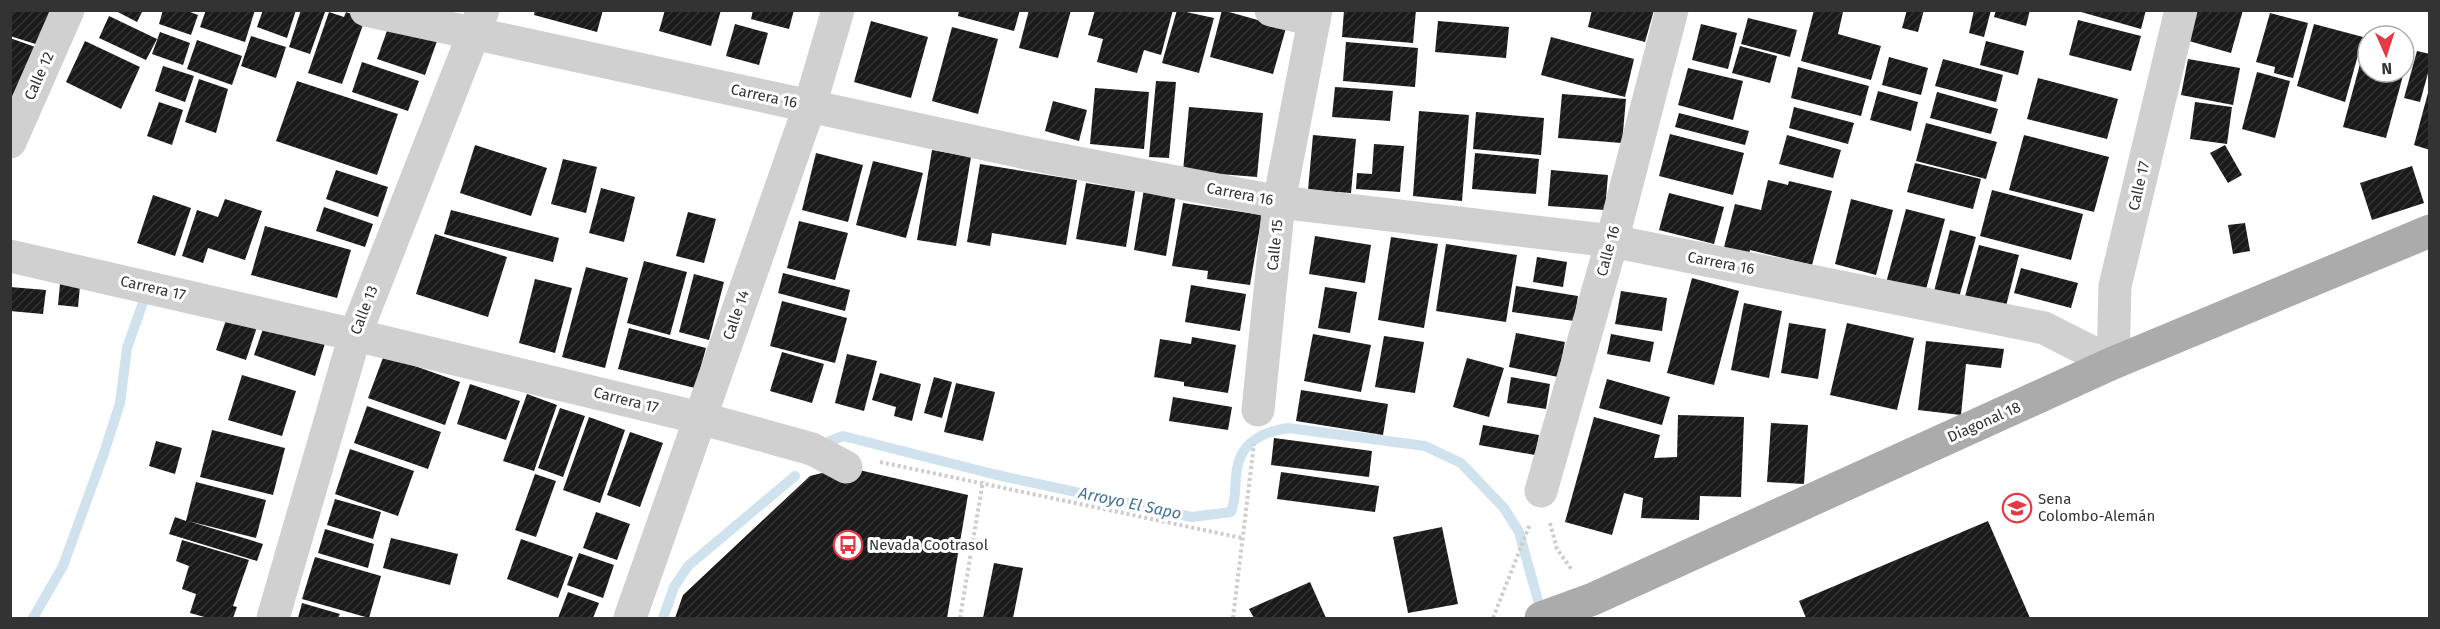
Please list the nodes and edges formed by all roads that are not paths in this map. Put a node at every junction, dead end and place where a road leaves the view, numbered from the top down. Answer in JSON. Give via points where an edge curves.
{"nodes":[{"id":1,"x":68,"y":10,"type":"edge"},
{"id":2,"x":366,"y":10,"type":"edge"},
{"id":3,"x":838,"y":10,"type":"edge"},
{"id":4,"x":1271,"y":10,"type":"edge"},
{"id":5,"x":1672,"y":10,"type":"edge"},
{"id":6,"x":2181,"y":10,"type":"edge"},
{"id":7,"x":1315,"y":15,"type":"edge"},
{"id":8,"x":478,"y":23,"type":"edge"},
{"id":9,"x":810,"y":105,"type":"junction"},
{"id":10,"x":10,"y":142,"type":"edge"},
{"id":11,"x":1279,"y":202,"type":"junction"},
{"id":12,"x":2430,"y":231,"type":"edge"},
{"id":13,"x":1612,"y":241,"type":"junction"},
{"id":14,"x":10,"y":256,"type":"edge"},
{"id":15,"x":354,"y":335,"type":"junction"},
{"id":16,"x":2113,"y":363,"type":"junction"},
{"id":17,"x":1258,"y":410,"type":"dead end"},
{"id":18,"x":700,"y":418,"type":"junction"},
{"id":19,"x":857,"y":463,"type":"road end"},
{"id":20,"x":1541,"y":490,"type":"road end"},
{"id":21,"x":273,"y":618,"type":"edge"},
{"id":22,"x":630,"y":618,"type":"edge"},
{"id":23,"x":1541,"y":618,"type":"edge"}],
"edges":[{"from":1,"to":10,"type":"street","name":"Calle 12"},
{"from":2,"to":8,"type":"street","name":"Carrera 16"},
{"from":3,"to":9,"type":"street","name":"Calle 14"},
{"from":4,"to":7,"type":"street"},
{"from":5,"to":13,"type":"street","name":"Calle 16"},
{"from":6,"to":16,"type":"street","name":"Calle 17","via":[[2115,286]]},
{"from":7,"to":11,"type":"street","name":"Calle 15"},
{"from":8,"to":9,"type":"street","name":"Carrera 16"},
{"from":8,"to":15,"type":"street","name":"Calle 13"},
{"from":9,"to":11,"type":"street","name":"Carrera 16","via":[[1031,154]]},
{"from":9,"to":18,"type":"street","name":"Calle 14"},
{"from":11,"to":13,"type":"street","name":"Carrera 16"},
{"from":11,"to":17,"type":"street","name":"Calle 15"},
{"from":12,"to":16,"type":"main road","name":"Diagonal 18"},
{"from":13,"to":16,"type":"street","name":"Carrera 16","via":[[2044,328]]},
{"from":13,"to":20,"type":"street","name":"Calle 16"},
{"from":14,"to":15,"type":"street","name":"Carrera 17"},
{"from":15,"to":18,"type":"street","name":"Carrera 17"},
{"from":15,"to":21,"type":"street","name":"Calle 13"},
{"from":16,"to":23,"type":"main road","name":"Diagonal 18","via":[[1584,603]]},
{"from":18,"to":19,"type":"street","name":"Carrera 17"},
{"from":18,"to":22,"type":"street","name":"Calle 14"}]}
